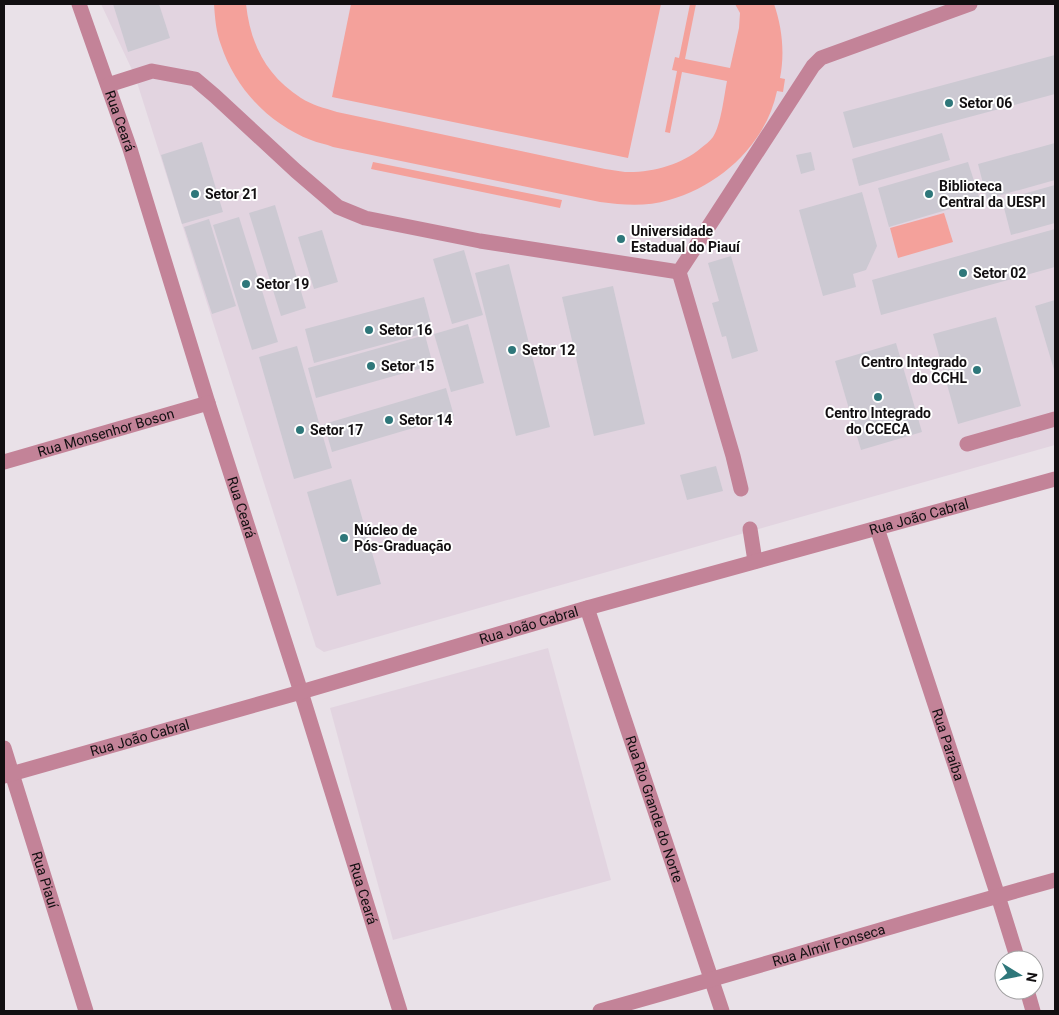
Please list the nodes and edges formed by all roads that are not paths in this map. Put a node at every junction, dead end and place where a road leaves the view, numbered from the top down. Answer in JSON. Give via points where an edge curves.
{"nodes":[{"id":1,"x":79,"y":4,"type":"edge"},
{"id":2,"x":970,"y":4,"type":"edge"},
{"id":3,"x":108,"y":85,"type":"junction"},
{"id":4,"x":679,"y":272,"type":"junction"},
{"id":5,"x":208,"y":403,"type":"junction"},
{"id":6,"x":1055,"y":418,"type":"edge"},
{"id":7,"x":967,"y":444,"type":"dead end"},
{"id":8,"x":4,"y":462,"type":"edge"},
{"id":9,"x":1055,"y":479,"type":"edge"},
{"id":10,"x":741,"y":489,"type":"dead end"},
{"id":11,"x":877,"y":528,"type":"junction"},
{"id":12,"x":750,"y":529,"type":"dead end"},
{"id":13,"x":755,"y":562,"type":"junction"},
{"id":14,"x":587,"y":608,"type":"junction"},
{"id":15,"x":301,"y":692,"type":"junction"},
{"id":16,"x":4,"y":748,"type":"edge"},
{"id":17,"x":8,"y":775,"type":"edge"},
{"id":18,"x":1055,"y":880,"type":"edge"},
{"id":19,"x":998,"y":896,"type":"junction"},
{"id":20,"x":1015,"y":950,"type":"edge"},
{"id":21,"x":712,"y":980,"type":"junction"},
{"id":22,"x":86,"y":1011,"type":"edge"},
{"id":23,"x":400,"y":1011,"type":"edge"},
{"id":24,"x":600,"y":1011,"type":"edge"},
{"id":25,"x":722,"y":1011,"type":"edge"}],
"edges":[{"from":1,"to":3,"type":"street","name":"Rua Ceará"},
{"from":2,"to":4,"type":"street","via":[[821,58]]},
{"from":3,"to":4,"type":"street","via":[[152,71],[195,79],[338,207],[365,218],[480,241]]},
{"from":3,"to":5,"type":"street","name":"Rua Ceará"},
{"from":4,"to":10,"type":"street"},
{"from":5,"to":8,"type":"street","name":"Rua Monsenhor Boson"},
{"from":5,"to":15,"type":"street","name":"Rua Ceará"},
{"from":6,"to":7,"type":"street"},
{"from":9,"to":11,"type":"street","name":"Rua João Cabral"},
{"from":11,"to":13,"type":"street","name":"Rua João Cabral"},
{"from":11,"to":19,"type":"street","name":"Rua Paraíba"},
{"from":12,"to":13,"type":"street"},
{"from":13,"to":14,"type":"street","name":"Rua João Cabral"},
{"from":14,"to":15,"type":"street","name":"Rua João Cabral"},
{"from":14,"to":21,"type":"street","name":"Rua Rio Grande do Norte"},
{"from":15,"to":17,"type":"street","name":"Rua João Cabral"},
{"from":15,"to":23,"type":"street","name":"Rua Ceará"},
{"from":16,"to":17,"type":"street","name":"Rua Piauí"},
{"from":17,"to":22,"type":"street","name":"Rua Piauí"},
{"from":18,"to":19,"type":"street","name":"Rua Almir Fonseca"},
{"from":19,"to":20,"type":"street","name":"Rua Paraíba"},
{"from":19,"to":21,"type":"street","name":"Rua Almir Fonseca"},
{"from":21,"to":24,"type":"street","name":"Rua Almir Fonseca"},
{"from":21,"to":25,"type":"street","name":"Rua Rio Grande do Norte"}]}
